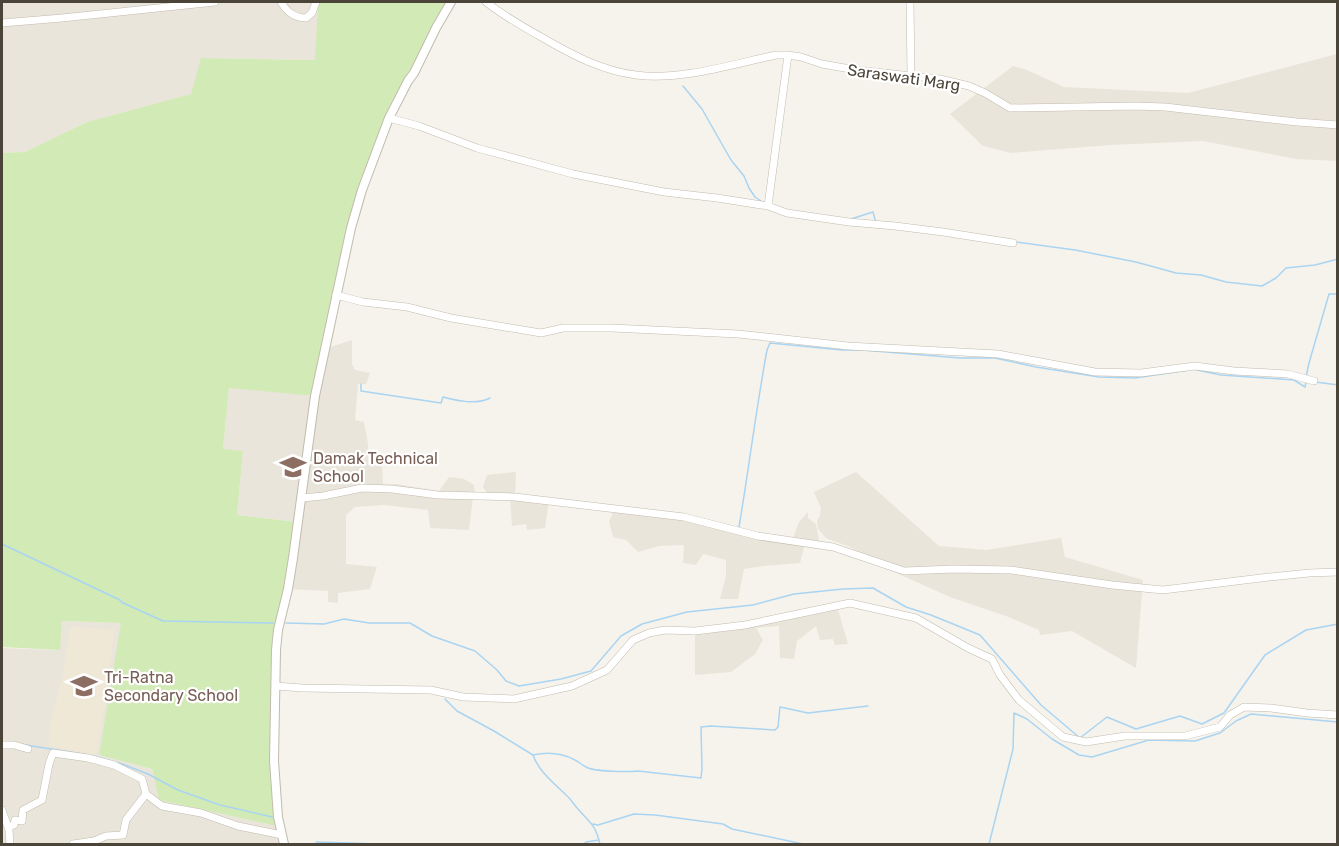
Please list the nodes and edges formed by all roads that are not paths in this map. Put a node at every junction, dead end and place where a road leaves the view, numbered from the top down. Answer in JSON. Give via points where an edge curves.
{"nodes":[{"id":1,"x":215,"y":2,"type":"edge"},
{"id":2,"x":281,"y":2,"type":"edge"},
{"id":3,"x":316,"y":2,"type":"edge"},
{"id":4,"x":451,"y":2,"type":"edge"},
{"id":5,"x":486,"y":2,"type":"edge"},
{"id":6,"x":910,"y":2,"type":"edge"},
{"id":7,"x":2,"y":23,"type":"edge"},
{"id":8,"x":788,"y":55,"type":"junction"},
{"id":9,"x":911,"y":75,"type":"junction"},
{"id":10,"x":389,"y":118,"type":"junction"},
{"id":11,"x":1338,"y":125,"type":"edge"},
{"id":12,"x":768,"y":206,"type":"junction"},
{"id":13,"x":1013,"y":243,"type":"dead end"},
{"id":14,"x":336,"y":294,"type":"junction"},
{"id":15,"x":1314,"y":381,"type":"dead end"},
{"id":16,"x":302,"y":498,"type":"junction"},
{"id":17,"x":1338,"y":572,"type":"edge"},
{"id":18,"x":276,"y":686,"type":"junction"},
{"id":19,"x":1338,"y":715,"type":"edge"},
{"id":20,"x":2,"y":745,"type":"edge"},
{"id":21,"x":28,"y":749,"type":"dead end"},
{"id":22,"x":146,"y":794,"type":"junction"},
{"id":23,"x":2,"y":810,"type":"edge"},
{"id":24,"x":8,"y":827,"type":"junction"},
{"id":25,"x":282,"y":835,"type":"junction"},
{"id":26,"x":10,"y":844,"type":"edge"},
{"id":27,"x":73,"y":844,"type":"edge"},
{"id":28,"x":285,"y":844,"type":"edge"}],
"edges":[{"from":1,"to":7,"type":"street"},
{"from":2,"to":3,"type":"street","via":[[298,18],[312,13]]},
{"from":4,"to":10,"type":"street"},
{"from":5,"to":8,"type":"street","name":"Saraswati Marg","via":[[564,50],[604,68],[636,75],[687,74]]},
{"from":6,"to":9,"type":"street"},
{"from":8,"to":9,"type":"street","name":"Saraswati Marg","via":[[822,64]]},
{"from":8,"to":12,"type":"street"},
{"from":9,"to":11,"type":"street","name":"Saraswati Marg","via":[[969,86],[1010,108],[1146,106]]},
{"from":10,"to":12,"type":"street","via":[[477,148],[573,174],[663,192]]},
{"from":10,"to":14,"type":"street","via":[[362,190]]},
{"from":12,"to":13,"type":"street","via":[[818,218]]},
{"from":14,"to":15,"type":"street","via":[[541,333],[563,328],[612,328],[738,334],[848,346],[998,354],[1095,372],[1141,373],[1195,366],[1288,374]]},
{"from":14,"to":16,"type":"street","via":[[315,396]]},
{"from":16,"to":17,"type":"street","via":[[362,488],[515,497],[684,518],[758,536],[833,547],[904,572],[1011,570],[1163,590]]},
{"from":16,"to":18,"type":"street","via":[[277,640]]},
{"from":18,"to":19,"type":"street","via":[[431,690],[463,697],[513,699],[572,686],[607,670],[633,640],[649,633],[745,625],[850,603],[916,618],[992,659],[1019,700],[1063,737],[1086,742],[1125,736],[1185,736],[1220,727],[1244,707]]},
{"from":18,"to":25,"type":"street","via":[[274,761]]},
{"from":20,"to":21,"type":"street"},
{"from":22,"to":24,"type":"street","via":[[142,779],[114,765],[53,753],[42,800],[23,810],[22,821],[15,820]]},
{"from":22,"to":25,"type":"street","via":[[162,806]]},
{"from":22,"to":27,"type":"street","via":[[126,820],[123,836]]},
{"from":23,"to":24,"type":"street"},
{"from":24,"to":26,"type":"street"},
{"from":25,"to":28,"type":"street"}]}
